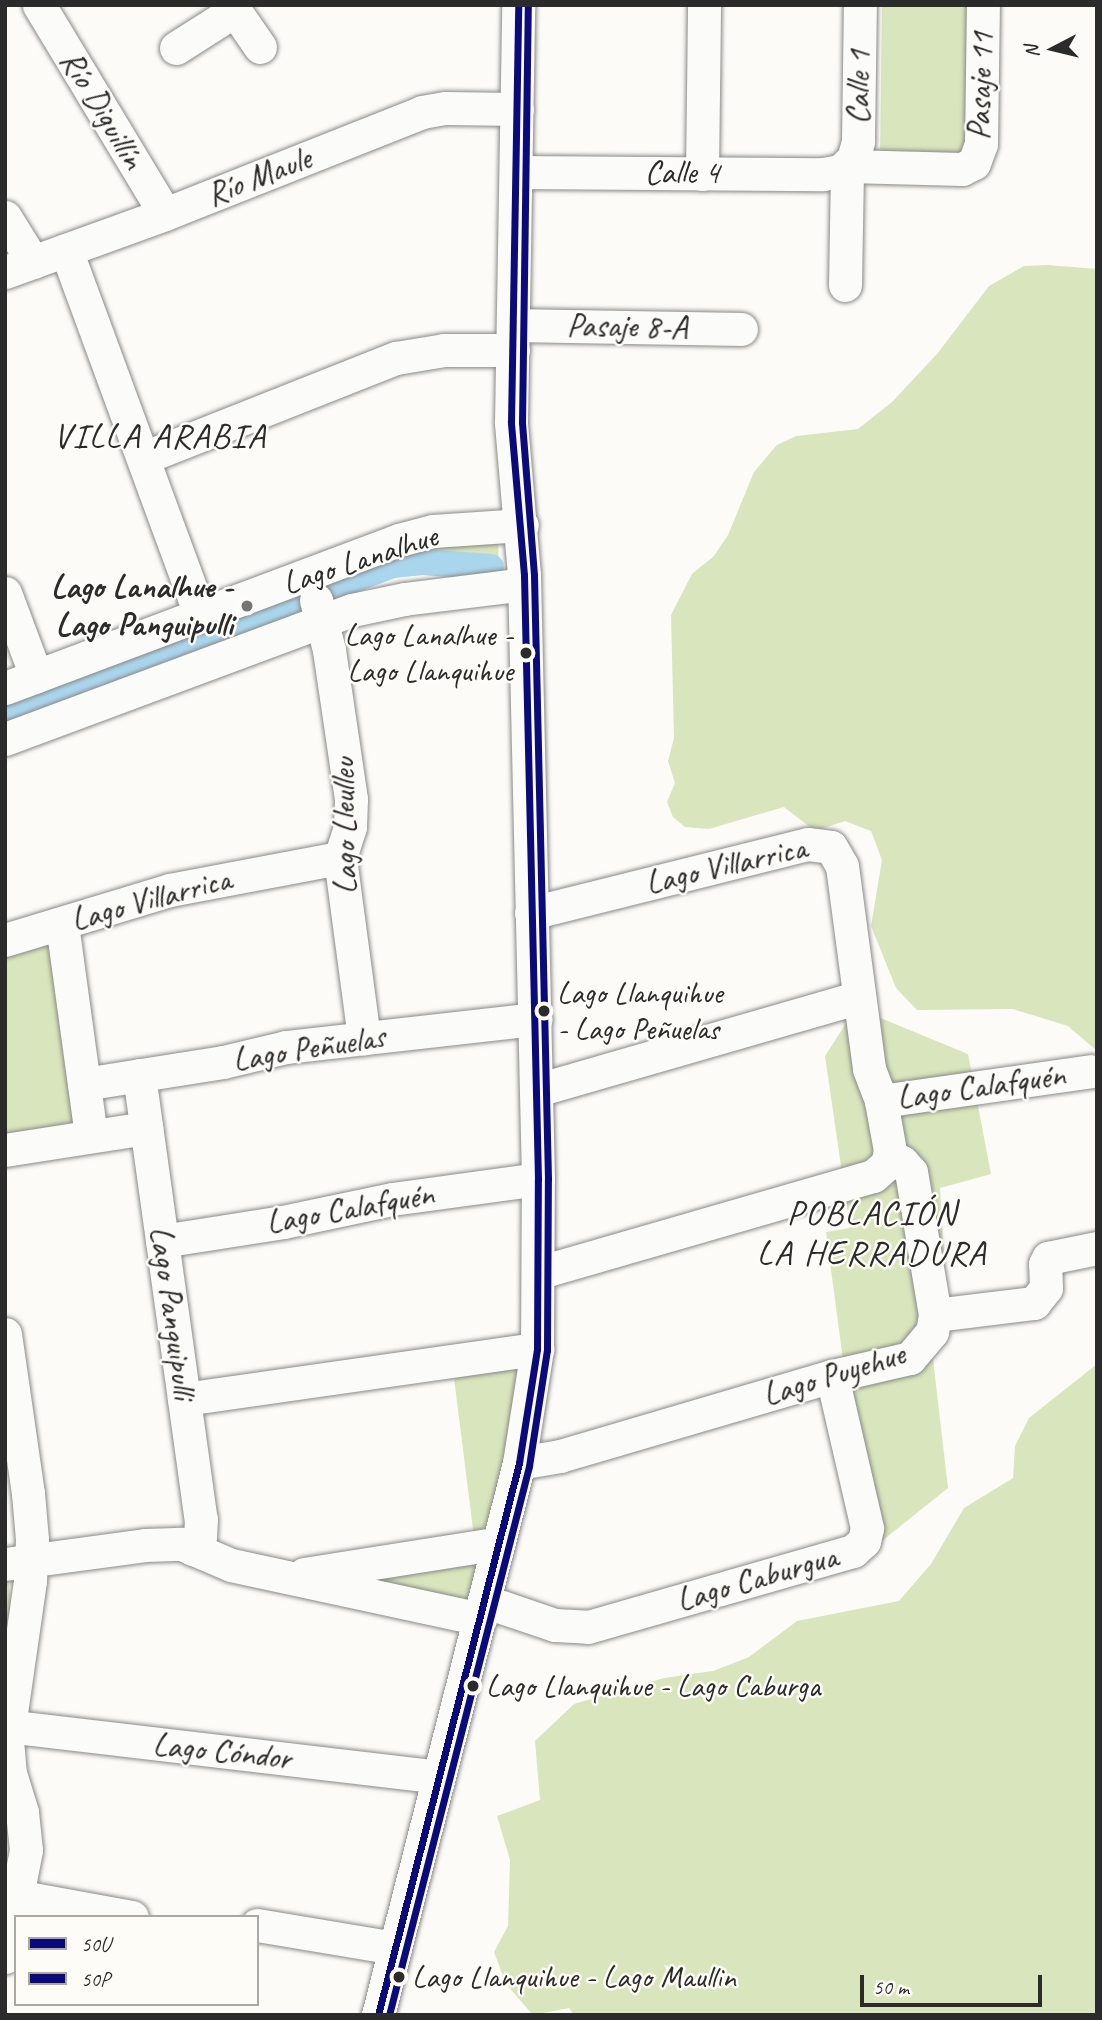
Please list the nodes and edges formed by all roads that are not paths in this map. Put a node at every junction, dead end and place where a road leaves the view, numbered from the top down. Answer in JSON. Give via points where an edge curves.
{"nodes":[{"id":1,"x":39,"y":5,"type":"edge"},
{"id":2,"x":518,"y":5,"type":"edge"},
{"id":3,"x":704,"y":5,"type":"edge"},
{"id":4,"x":860,"y":5,"type":"edge"},
{"id":5,"x":983,"y":5,"type":"edge"},
{"id":6,"x":233,"y":8,"type":"edge"},
{"id":7,"x":260,"y":47,"type":"dead end"},
{"id":8,"x":176,"y":48,"type":"dead end"},
{"id":9,"x":517,"y":109,"type":"junction"},
{"id":10,"x":847,"y":166,"type":"junction"},
{"id":11,"x":516,"y":172,"type":"junction"},
{"id":12,"x":702,"y":174,"type":"junction"},
{"id":13,"x":164,"y":214,"type":"junction"},
{"id":14,"x":5,"y":217,"type":"edge"},
{"id":15,"x":66,"y":250,"type":"junction"},
{"id":16,"x":19,"y":267,"type":"edge"},
{"id":17,"x":845,"y":285,"type":"dead end"},
{"id":18,"x":741,"y":330,"type":"dead end"},
{"id":19,"x":513,"y":337,"type":"junction"},
{"id":20,"x":143,"y":458,"type":"junction"},
{"id":21,"x":522,"y":525,"type":"junction"},
{"id":22,"x":306,"y":575,"type":"junction"},
{"id":23,"x":524,"y":584,"type":"junction"},
{"id":24,"x":5,"y":593,"type":"edge"},
{"id":25,"x":201,"y":615,"type":"junction"},
{"id":26,"x":323,"y":620,"type":"junction"},
{"id":27,"x":36,"y":676,"type":"junction"},
{"id":28,"x":5,"y":688,"type":"edge"},
{"id":29,"x":5,"y":739,"type":"edge"},
{"id":30,"x":340,"y":858,"type":"junction"},
{"id":31,"x":531,"y":914,"type":"junction"},
{"id":32,"x":62,"y":924,"type":"junction"},
{"id":33,"x":5,"y":940,"type":"edge"},
{"id":34,"x":859,"y":997,"type":"junction"},
{"id":35,"x":534,"y":1018,"type":"junction"},
{"id":36,"x":364,"y":1038,"type":"junction"},
{"id":37,"x":1091,"y":1071,"type":"dead end"},
{"id":38,"x":139,"y":1075,"type":"junction"},
{"id":39,"x":84,"y":1084,"type":"junction"},
{"id":40,"x":537,"y":1090,"type":"junction"},
{"id":41,"x":881,"y":1101,"type":"junction"},
{"id":42,"x":146,"y":1128,"type":"junction"},
{"id":43,"x":91,"y":1136,"type":"junction"},
{"id":44,"x":5,"y":1150,"type":"edge"},
{"id":45,"x":890,"y":1158,"type":"junction"},
{"id":46,"x":538,"y":1179,"type":"junction"},
{"id":47,"x":162,"y":1241,"type":"junction"},
{"id":48,"x":1097,"y":1248,"type":"edge"},
{"id":49,"x":540,"y":1272,"type":"junction"},
{"id":50,"x":935,"y":1315,"type":"junction"},
{"id":51,"x":5,"y":1334,"type":"edge"},
{"id":52,"x":537,"y":1349,"type":"junction"},
{"id":53,"x":832,"y":1376,"type":"junction"},
{"id":54,"x":184,"y":1399,"type":"junction"},
{"id":55,"x":519,"y":1463,"type":"junction"},
{"id":56,"x":499,"y":1543,"type":"junction"},
{"id":57,"x":193,"y":1549,"type":"junction"},
{"id":58,"x":18,"y":1562,"type":"edge"},
{"id":59,"x":286,"y":1577,"type":"junction"},
{"id":60,"x":482,"y":1610,"type":"junction"},
{"id":61,"x":7,"y":1726,"type":"edge"},
{"id":62,"x":438,"y":1777,"type":"junction"},
{"id":63,"x":11,"y":1895,"type":"edge"},
{"id":64,"x":121,"y":1915,"type":"edge"},
{"id":65,"x":259,"y":1925,"type":"edge"},
{"id":66,"x":395,"y":1948,"type":"junction"},
{"id":67,"x":5,"y":1957,"type":"edge"},
{"id":68,"x":378,"y":2015,"type":"edge"}],
"edges":[{"from":1,"to":13,"type":"street","name":"Río Diguillín"},
{"from":2,"to":9,"type":"street"},
{"from":3,"to":12,"type":"street"},
{"from":4,"to":10,"type":"street","name":"Calle 1","via":[[858,141]]},
{"from":5,"to":10,"type":"street","name":"Pasaje 11","via":[[981,144],[974,163],[962,169]]},
{"from":6,"to":7,"type":"street"},
{"from":6,"to":8,"type":"street"},
{"from":9,"to":11,"type":"street"},
{"from":9,"to":13,"type":"street","name":"Río Maule","via":[[422,112]]},
{"from":10,"to":12,"type":"street","name":"Calle 4","via":[[823,174]]},
{"from":10,"to":17,"type":"street","name":"Calle 1"},
{"from":11,"to":12,"type":"street","name":"Calle 4"},
{"from":11,"to":19,"type":"street"},
{"from":13,"to":15,"type":"street","name":"Río Maule"},
{"from":14,"to":16,"type":"street"},
{"from":15,"to":16,"type":"street","name":"Río Maule"},
{"from":15,"to":20,"type":"street"},
{"from":18,"to":19,"type":"street","name":"Pasaje 8-A"},
{"from":19,"to":20,"type":"street","name":"Pasaje 8-A","via":[[396,358]]},
{"from":19,"to":21,"type":"street","via":[[512,449]]},
{"from":20,"to":25,"type":"street"},
{"from":21,"to":22,"type":"street","name":"Lago Lanalhue","via":[[418,534]]},
{"from":21,"to":23,"type":"street"},
{"from":22,"to":25,"type":"street","name":"Lago Lanalhue"},
{"from":22,"to":26,"type":"street","name":"Lago Lleulleu"},
{"from":23,"to":26,"type":"street","name":"Lago Lanalhue","via":[[404,599]]},
{"from":23,"to":31,"type":"street"},
{"from":24,"to":27,"type":"street"},
{"from":25,"to":27,"type":"street","name":"Lago Lanalhue"},
{"from":26,"to":29,"type":"street","name":"Lago Lanalhue"},
{"from":26,"to":30,"type":"street","name":"Lago Lleulleu","via":[[351,799],[350,827]]},
{"from":27,"to":28,"type":"street","name":"Lago Lanalhue"},
{"from":30,"to":32,"type":"street","name":"Lago Villarrica","via":[[170,890]]},
{"from":30,"to":36,"type":"street","name":"Lago Lleulleu"},
{"from":31,"to":34,"type":"street","name":"Lago Villarrica","via":[[823,844],[836,853],[842,866]]},
{"from":31,"to":35,"type":"street"},
{"from":32,"to":33,"type":"street","name":"Lago Villarrica"},
{"from":32,"to":39,"type":"street"},
{"from":34,"to":40,"type":"street"},
{"from":34,"to":41,"type":"street","name":"Lago Villarrica","via":[[869,1069]]},
{"from":35,"to":36,"type":"street","name":"Lago Peñuelas"},
{"from":35,"to":40,"type":"street"},
{"from":36,"to":38,"type":"street","name":"Lago Peñuelas","via":[[269,1050]]},
{"from":37,"to":41,"type":"street","name":"Lago Calafquén"},
{"from":38,"to":39,"type":"street","name":"Lago Peñuelas"},
{"from":38,"to":42,"type":"street","name":"Lago Panguipulli"},
{"from":39,"to":43,"type":"street"},
{"from":40,"to":46,"type":"street"},
{"from":41,"to":45,"type":"street","name":"Lago Calafquén"},
{"from":42,"to":43,"type":"street"},
{"from":42,"to":47,"type":"street","name":"Lago Panguipulli"},
{"from":43,"to":44,"type":"street"},
{"from":45,"to":49,"type":"street","name":"Lago Calafquén","via":[[873,1176]]},
{"from":45,"to":50,"type":"street","via":[[911,1172]]},
{"from":46,"to":47,"type":"street","name":"Lago Calafquén","via":[[392,1199]]},
{"from":46,"to":49,"type":"street"},
{"from":47,"to":54,"type":"street","name":"Lago Panguipulli"},
{"from":48,"to":50,"type":"street","name":"Lago Puyehue","via":[[1048,1258],[1046,1287],[1034,1303]]},
{"from":49,"to":52,"type":"street"},
{"from":50,"to":53,"type":"street","name":"Lago Puyehue","via":[[932,1332],[910,1358]]},
{"from":51,"to":58,"type":"street","via":[[28,1493]]},
{"from":52,"to":54,"type":"street"},
{"from":52,"to":55,"type":"street"},
{"from":53,"to":55,"type":"street","name":"Lago Puyehue","via":[[560,1456]]},
{"from":53,"to":60,"type":"street","name":"Lago Caburgua","via":[[867,1528],[864,1541],[853,1551],[588,1627]]},
{"from":54,"to":57,"type":"street","name":"Lago Panguipulli","via":[[201,1519]]},
{"from":55,"to":56,"type":"street"},
{"from":56,"to":59,"type":"street","name":"Lago Caburgua"},
{"from":56,"to":60,"type":"street"},
{"from":57,"to":58,"type":"street","name":"Lago Caburgua","via":[[161,1543]]},
{"from":57,"to":59,"type":"street","name":"Lago Caburgua","via":[[232,1565]]},
{"from":58,"to":61,"type":"street"},
{"from":59,"to":60,"type":"street","name":"Lago Caburgua"},
{"from":60,"to":62,"type":"street"},
{"from":61,"to":62,"type":"street","name":"Lago Cóndor"},
{"from":61,"to":63,"type":"street","via":[[10,1773],[26,1834]]},
{"from":62,"to":66,"type":"street"},
{"from":63,"to":64,"type":"street"},
{"from":63,"to":67,"type":"street"},
{"from":65,"to":66,"type":"street"},
{"from":66,"to":68,"type":"street"}]}
